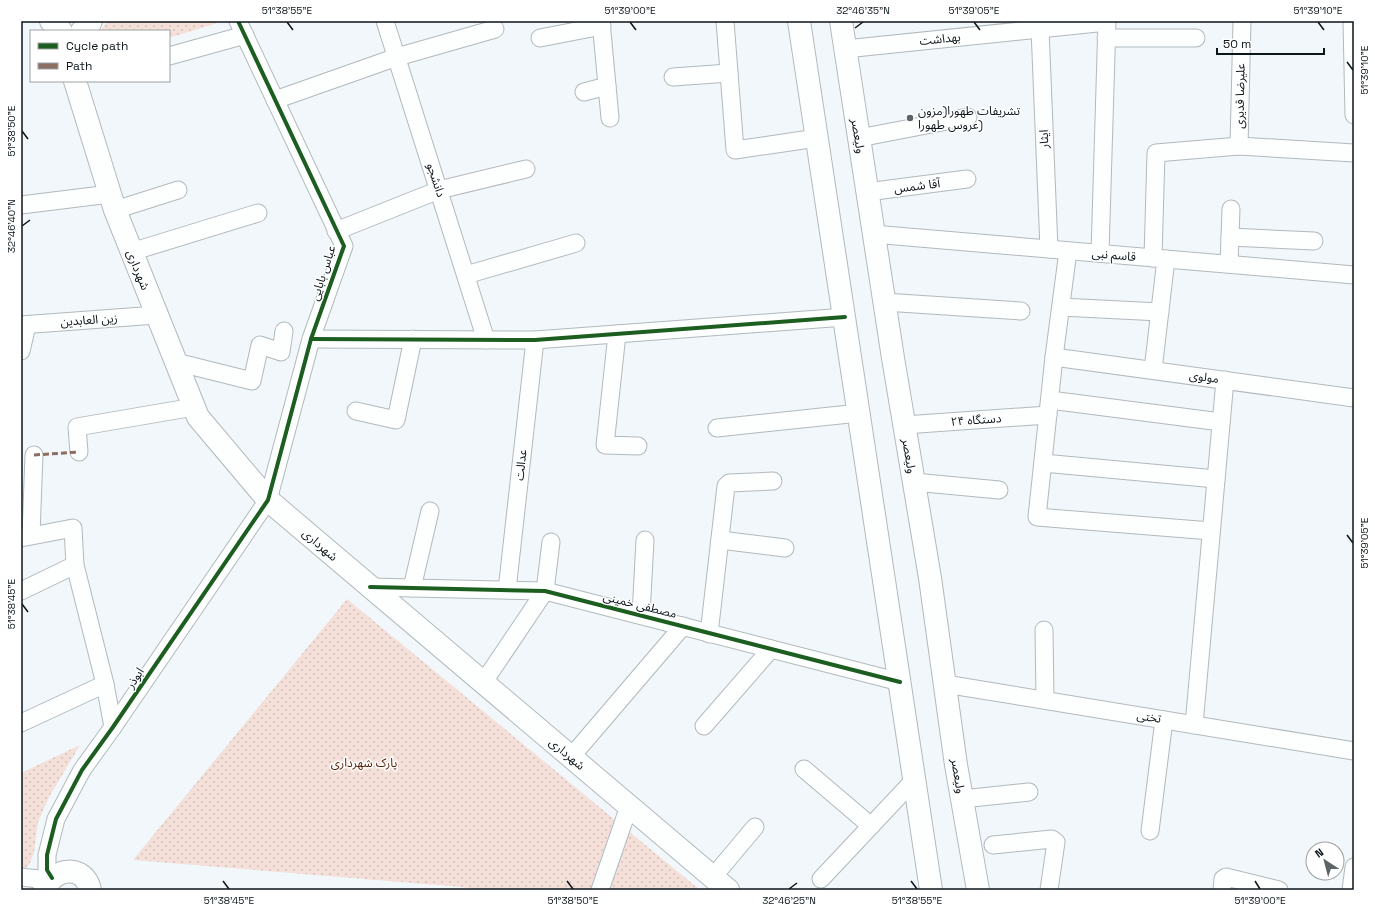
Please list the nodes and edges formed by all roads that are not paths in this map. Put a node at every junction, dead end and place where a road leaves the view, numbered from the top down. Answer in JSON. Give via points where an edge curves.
{"nodes":[{"id":1,"x":91,"y":21,"type":"edge"},
{"id":2,"x":385,"y":21,"type":"edge"},
{"id":3,"x":725,"y":21,"type":"edge"},
{"id":4,"x":799,"y":21,"type":"edge"},
{"id":5,"x":841,"y":21,"type":"edge"},
{"id":6,"x":1242,"y":21,"type":"edge"},
{"id":7,"x":1352,"y":21,"type":"edge"},
{"id":8,"x":602,"y":24,"type":"edge"},
{"id":9,"x":1107,"y":27,"type":"edge"},
{"id":10,"x":241,"y":28,"type":"edge"},
{"id":11,"x":495,"y":29,"type":"dead end"},
{"id":12,"x":1040,"y":29,"type":"junction"},
{"id":13,"x":83,"y":30,"type":"edge"},
{"id":14,"x":540,"y":38,"type":"dead end"},
{"id":15,"x":1196,"y":38,"type":"dead end"},
{"id":16,"x":1353,"y":44,"type":"edge"},
{"id":17,"x":845,"y":49,"type":"junction"},
{"id":18,"x":170,"y":56,"type":"edge"},
{"id":19,"x":397,"y":57,"type":"junction"},
{"id":20,"x":729,"y":73,"type":"junction"},
{"id":21,"x":673,"y":77,"type":"dead end"},
{"id":22,"x":76,"y":82,"type":"edge"},
{"id":23,"x":607,"y":86,"type":"junction"},
{"id":24,"x":584,"y":92,"type":"dead end"},
{"id":25,"x":275,"y":100,"type":"junction"},
{"id":26,"x":1354,"y":115,"type":"edge"},
{"id":27,"x":968,"y":117,"type":"dead end"},
{"id":28,"x":610,"y":118,"type":"dead end"},
{"id":29,"x":817,"y":138,"type":"junction"},
{"id":30,"x":859,"y":138,"type":"junction"},
{"id":31,"x":1239,"y":146,"type":"junction"},
{"id":32,"x":1354,"y":153,"type":"edge"},
{"id":33,"x":526,"y":169,"type":"dead end"},
{"id":34,"x":967,"y":179,"type":"dead end"},
{"id":35,"x":178,"y":190,"type":"dead end"},
{"id":36,"x":439,"y":190,"type":"junction"},
{"id":37,"x":867,"y":192,"type":"junction"},
{"id":38,"x":112,"y":202,"type":"junction"},
{"id":39,"x":21,"y":205,"type":"edge"},
{"id":40,"x":1231,"y":209,"type":"dead end"},
{"id":41,"x":258,"y":213,"type":"dead end"},
{"id":42,"x":336,"y":231,"type":"junction"},
{"id":43,"x":874,"y":234,"type":"junction"},
{"id":44,"x":1230,"y":237,"type":"junction"},
{"id":45,"x":1314,"y":241,"type":"dead end"},
{"id":46,"x":576,"y":243,"type":"dead end"},
{"id":47,"x":1049,"y":249,"type":"junction"},
{"id":48,"x":1068,"y":251,"type":"junction"},
{"id":49,"x":131,"y":252,"type":"junction"},
{"id":50,"x":1100,"y":253,"type":"junction"},
{"id":51,"x":1160,"y":258,"type":"junction"},
{"id":52,"x":1228,"y":264,"type":"junction"},
{"id":53,"x":466,"y":275,"type":"junction"},
{"id":54,"x":1354,"y":275,"type":"edge"},
{"id":55,"x":884,"y":302,"type":"junction"},
{"id":56,"x":1061,"y":307,"type":"junction"},
{"id":57,"x":1021,"y":311,"type":"dead end"},
{"id":58,"x":1160,"y":312,"type":"junction"},
{"id":59,"x":156,"y":315,"type":"junction"},
{"id":60,"x":845,"y":317,"type":"junction"},
{"id":61,"x":24,"y":325,"type":"edge"},
{"id":62,"x":284,"y":331,"type":"dead end"},
{"id":63,"x":617,"y":334,"type":"junction"},
{"id":64,"x":311,"y":339,"type":"junction"},
{"id":65,"x":413,"y":339,"type":"junction"},
{"id":66,"x":486,"y":340,"type":"junction"},
{"id":67,"x":534,"y":340,"type":"junction"},
{"id":68,"x":21,"y":351,"type":"edge"},
{"id":69,"x":1054,"y":357,"type":"junction"},
{"id":70,"x":176,"y":362,"type":"junction"},
{"id":71,"x":1153,"y":370,"type":"junction"},
{"id":72,"x":1224,"y":380,"type":"junction"},
{"id":73,"x":1354,"y":398,"type":"edge"},
{"id":74,"x":194,"y":407,"type":"junction"},
{"id":75,"x":1049,"y":407,"type":"junction"},
{"id":76,"x":356,"y":411,"type":"dead end"},
{"id":77,"x":859,"y":413,"type":"junction"},
{"id":78,"x":1221,"y":422,"type":"junction"},
{"id":79,"x":904,"y":425,"type":"junction"},
{"id":80,"x":717,"y":428,"type":"dead end"},
{"id":81,"x":638,"y":446,"type":"dead end"},
{"id":82,"x":80,"y":452,"type":"dead end"},
{"id":83,"x":34,"y":455,"type":"dead end"},
{"id":84,"x":1043,"y":463,"type":"junction"},
{"id":85,"x":1216,"y":479,"type":"junction"},
{"id":86,"x":773,"y":481,"type":"dead end"},
{"id":87,"x":914,"y":482,"type":"junction"},
{"id":88,"x":999,"y":490,"type":"dead end"},
{"id":89,"x":268,"y":500,"type":"junction"},
{"id":90,"x":430,"y":511,"type":"dead end"},
{"id":91,"x":1211,"y":530,"type":"junction"},
{"id":92,"x":26,"y":536,"type":"edge"},
{"id":93,"x":645,"y":540,"type":"dead end"},
{"id":94,"x":720,"y":540,"type":"junction"},
{"id":95,"x":551,"y":542,"type":"dead end"},
{"id":96,"x":785,"y":548,"type":"dead end"},
{"id":97,"x":76,"y":565,"type":"junction"},
{"id":98,"x":370,"y":587,"type":"junction"},
{"id":99,"x":412,"y":588,"type":"junction"},
{"id":100,"x":507,"y":590,"type":"junction"},
{"id":101,"x":21,"y":591,"type":"edge"},
{"id":102,"x":545,"y":591,"type":"junction"},
{"id":103,"x":641,"y":615,"type":"junction"},
{"id":104,"x":684,"y":626,"type":"junction"},
{"id":105,"x":1044,"y":630,"type":"dead end"},
{"id":106,"x":709,"y":634,"type":"junction"},
{"id":107,"x":771,"y":649,"type":"junction"},
{"id":108,"x":900,"y":682,"type":"junction"},
{"id":109,"x":483,"y":683,"type":"junction"},
{"id":110,"x":105,"y":684,"type":"junction"},
{"id":111,"x":945,"y":684,"type":"junction"},
{"id":112,"x":1045,"y":700,"type":"junction"},
{"id":113,"x":1164,"y":720,"type":"junction"},
{"id":114,"x":21,"y":723,"type":"edge"},
{"id":115,"x":1194,"y":724,"type":"junction"},
{"id":116,"x":704,"y":726,"type":"dead end"},
{"id":117,"x":113,"y":727,"type":"junction"},
{"id":118,"x":1354,"y":751,"type":"edge"},
{"id":119,"x":571,"y":757,"type":"junction"},
{"id":120,"x":804,"y":768,"type":"dead end"},
{"id":121,"x":915,"y":779,"type":"junction"},
{"id":122,"x":1029,"y":792,"type":"dead end"},
{"id":123,"x":962,"y":799,"type":"junction"},
{"id":124,"x":629,"y":806,"type":"junction"},
{"id":125,"x":871,"y":826,"type":"junction"},
{"id":126,"x":755,"y":827,"type":"dead end"},
{"id":127,"x":1150,"y":831,"type":"dead end"},
{"id":128,"x":993,"y":845,"type":"dead end"},
{"id":129,"x":1354,"y":868,"type":"edge"},
{"id":130,"x":21,"y":877,"type":"edge"},
{"id":131,"x":821,"y":879,"type":"dead end"},
{"id":132,"x":46,"y":882,"type":"edge"},
{"id":133,"x":721,"y":884,"type":"edge"},
{"id":134,"x":90,"y":890,"type":"edge"},
{"id":135,"x":600,"y":890,"type":"edge"},
{"id":136,"x":931,"y":890,"type":"edge"},
{"id":137,"x":978,"y":890,"type":"edge"},
{"id":138,"x":1049,"y":890,"type":"edge"},
{"id":139,"x":1222,"y":890,"type":"edge"},
{"id":140,"x":1276,"y":890,"type":"edge"},
{"id":141,"x":1351,"y":890,"type":"edge"}],
"edges":[{"from":1,"to":13,"type":"main road"},
{"from":2,"to":19,"type":"street","name":"دانشجو"},
{"from":3,"to":20,"type":"street"},
{"from":4,"to":29,"type":"main road"},
{"from":5,"to":17,"type":"main road","name":"ولیعصر"},
{"from":6,"to":31,"type":"street","name":"علیرضا قدیری"},
{"from":7,"to":16,"type":"street"},
{"from":8,"to":14,"type":"street"},
{"from":8,"to":23,"type":"street"},
{"from":9,"to":12,"type":"street","name":"بهداشت"},
{"from":9,"to":15,"type":"street","name":"بهداشت"},
{"from":9,"to":50,"type":"street"},
{"from":10,"to":18,"type":"street"},
{"from":10,"to":25,"type":"street","name":"عباس بابایی"},
{"from":11,"to":19,"type":"street"},
{"from":12,"to":17,"type":"street","name":"بهداشت"},
{"from":12,"to":47,"type":"street","name":"ایثار"},
{"from":16,"to":26,"type":"street"},
{"from":17,"to":30,"type":"main road","name":"ولیعصر"},
{"from":19,"to":25,"type":"street"},
{"from":19,"to":36,"type":"street","name":"دانشجو"},
{"from":20,"to":21,"type":"street"},
{"from":20,"to":29,"type":"street","via":[[735,150]]},
{"from":22,"to":38,"type":"main road","name":"شهرداری"},
{"from":23,"to":24,"type":"street"},
{"from":23,"to":28,"type":"street"},
{"from":25,"to":42,"type":"street","name":"عباس بابایی"},
{"from":27,"to":30,"type":"street"},
{"from":29,"to":60,"type":"main road"},
{"from":30,"to":37,"type":"main road","name":"ولیعصر"},
{"from":31,"to":32,"type":"street"},
{"from":31,"to":51,"type":"street","via":[[1156,153]]},
{"from":33,"to":36,"type":"street"},
{"from":34,"to":37,"type":"street","name":"آقا شمس"},
{"from":35,"to":38,"type":"street"},
{"from":36,"to":42,"type":"street"},
{"from":36,"to":53,"type":"street","name":"دانشجو"},
{"from":37,"to":43,"type":"main road","name":"ولیعصر"},
{"from":38,"to":39,"type":"street"},
{"from":38,"to":49,"type":"main road","name":"شهرداری"},
{"from":40,"to":44,"type":"street"},
{"from":41,"to":49,"type":"street"},
{"from":42,"to":64,"type":"street","name":"عباس بابایی","via":[[344,246]]},
{"from":43,"to":47,"type":"street","name":"قاسم نبی"},
{"from":43,"to":55,"type":"main road","name":"ولیعصر"},
{"from":44,"to":45,"type":"street"},
{"from":44,"to":52,"type":"street"},
{"from":46,"to":53,"type":"street"},
{"from":47,"to":48,"type":"street","name":"قاسم نبی"},
{"from":48,"to":50,"type":"street","name":"قاسم نبی"},
{"from":48,"to":56,"type":"street"},
{"from":49,"to":59,"type":"main road","name":"شهرداری"},
{"from":50,"to":51,"type":"street","name":"قاسم نبی"},
{"from":51,"to":52,"type":"street","name":"قاسم نبی"},
{"from":51,"to":58,"type":"street"},
{"from":52,"to":54,"type":"street","name":"قاسم نبی"},
{"from":53,"to":66,"type":"street","name":"دانشجو"},
{"from":55,"to":57,"type":"street"},
{"from":55,"to":79,"type":"main road","name":"ولیعصر"},
{"from":56,"to":58,"type":"street"},
{"from":56,"to":69,"type":"street"},
{"from":58,"to":71,"type":"street"},
{"from":59,"to":61,"type":"street","name":"زین العابدین"},
{"from":59,"to":70,"type":"main road","name":"شهرداری"},
{"from":60,"to":63,"type":"street"},
{"from":60,"to":77,"type":"main road"},
{"from":61,"to":68,"type":"street"},
{"from":62,"to":70,"type":"street","via":[[281,352],[260,345],[252,382]]},
{"from":63,"to":67,"type":"street"},
{"from":63,"to":81,"type":"street","via":[[605,445]]},
{"from":64,"to":65,"type":"street"},
{"from":64,"to":89,"type":"street","name":"عباس بابایی"},
{"from":65,"to":66,"type":"street"},
{"from":65,"to":76,"type":"street","via":[[396,420]]},
{"from":66,"to":67,"type":"street"},
{"from":67,"to":100,"type":"street","name":"عدالت"},
{"from":69,"to":71,"type":"street","name":"مولوی"},
{"from":69,"to":75,"type":"street"},
{"from":70,"to":74,"type":"main road","name":"شهرداری"},
{"from":71,"to":72,"type":"street","name":"مولوی"},
{"from":72,"to":73,"type":"street","name":"مولوی"},
{"from":72,"to":78,"type":"street"},
{"from":74,"to":82,"type":"street","via":[[78,427]]},
{"from":74,"to":89,"type":"main road","name":"شهرداری","via":[[198,417]]},
{"from":75,"to":78,"type":"street","name":"۲۴ دستگاه"},
{"from":75,"to":79,"type":"street","name":"۲۴ دستگاه"},
{"from":75,"to":84,"type":"street"},
{"from":77,"to":80,"type":"street"},
{"from":77,"to":108,"type":"main road"},
{"from":78,"to":85,"type":"street"},
{"from":79,"to":87,"type":"main road","name":"ولیعصر"},
{"from":83,"to":92,"type":"street"},
{"from":84,"to":85,"type":"street"},
{"from":84,"to":91,"type":"street","via":[[1037,517]]},
{"from":85,"to":91,"type":"street"},
{"from":86,"to":94,"type":"street","via":[[727,484]]},
{"from":87,"to":88,"type":"street"},
{"from":87,"to":111,"type":"main road","name":"ولیعصر"},
{"from":89,"to":98,"type":"main road","name":"شهرداری"},
{"from":89,"to":117,"type":"street","name":"ابوذر"},
{"from":90,"to":99,"type":"street"},
{"from":91,"to":115,"type":"street"},
{"from":92,"to":97,"type":"street","via":[[73,528]]},
{"from":93,"to":103,"type":"street"},
{"from":94,"to":96,"type":"street"},
{"from":94,"to":106,"type":"street"},
{"from":95,"to":102,"type":"street"},
{"from":97,"to":101,"type":"street"},
{"from":97,"to":110,"type":"street"},
{"from":98,"to":99,"type":"street","name":"مصطفی خمینی"},
{"from":98,"to":109,"type":"main road","name":"شهرداری"},
{"from":99,"to":100,"type":"street","name":"مصطفی خمینی"},
{"from":100,"to":102,"type":"street","name":"مصطفی خمینی"},
{"from":102,"to":103,"type":"street","name":"مصطفی خمینی"},
{"from":102,"to":109,"type":"street"},
{"from":103,"to":104,"type":"street","name":"مصطفی خمینی"},
{"from":104,"to":106,"type":"street","name":"مصطفی خمینی"},
{"from":104,"to":119,"type":"street"},
{"from":105,"to":112,"type":"street"},
{"from":106,"to":107,"type":"street","name":"مصطفی خمینی"},
{"from":107,"to":108,"type":"street","name":"مصطفی خمینی"},
{"from":107,"to":116,"type":"street"},
{"from":108,"to":121,"type":"main road"},
{"from":109,"to":119,"type":"main road","name":"شهرداری"},
{"from":110,"to":114,"type":"street"},
{"from":110,"to":117,"type":"street"},
{"from":111,"to":112,"type":"street","name":"تختی"},
{"from":111,"to":123,"type":"main road","name":"ولیعصر"},
{"from":112,"to":113,"type":"street","name":"تختی"},
{"from":113,"to":115,"type":"street","name":"تختی"},
{"from":113,"to":127,"type":"street"},
{"from":115,"to":118,"type":"street","name":"تختی"},
{"from":117,"to":132,"type":"street","name":"ابوذر","via":[[82,770],[56,819],[47,855]]},
{"from":119,"to":124,"type":"main road","name":"شهرداری"},
{"from":120,"to":125,"type":"street"},
{"from":121,"to":125,"type":"street"},
{"from":121,"to":136,"type":"main road"},
{"from":122,"to":123,"type":"street"},
{"from":123,"to":137,"type":"main road","name":"ولیعصر"},
{"from":124,"to":133,"type":"main road","name":"شهرداری"},
{"from":124,"to":135,"type":"street"},
{"from":125,"to":131,"type":"street"},
{"from":126,"to":133,"type":"street"},
{"from":128,"to":138,"type":"street","via":[[1052,839],[1056,842]]},
{"from":129,"to":141,"type":"street"},
{"from":130,"to":132,"type":"street"},
{"from":132,"to":134,"type":"main road","via":[[63,872],[77,873],[88,881]]},
{"from":139,"to":140,"type":"street","via":[[1223,879],[1226,877]]}]}
